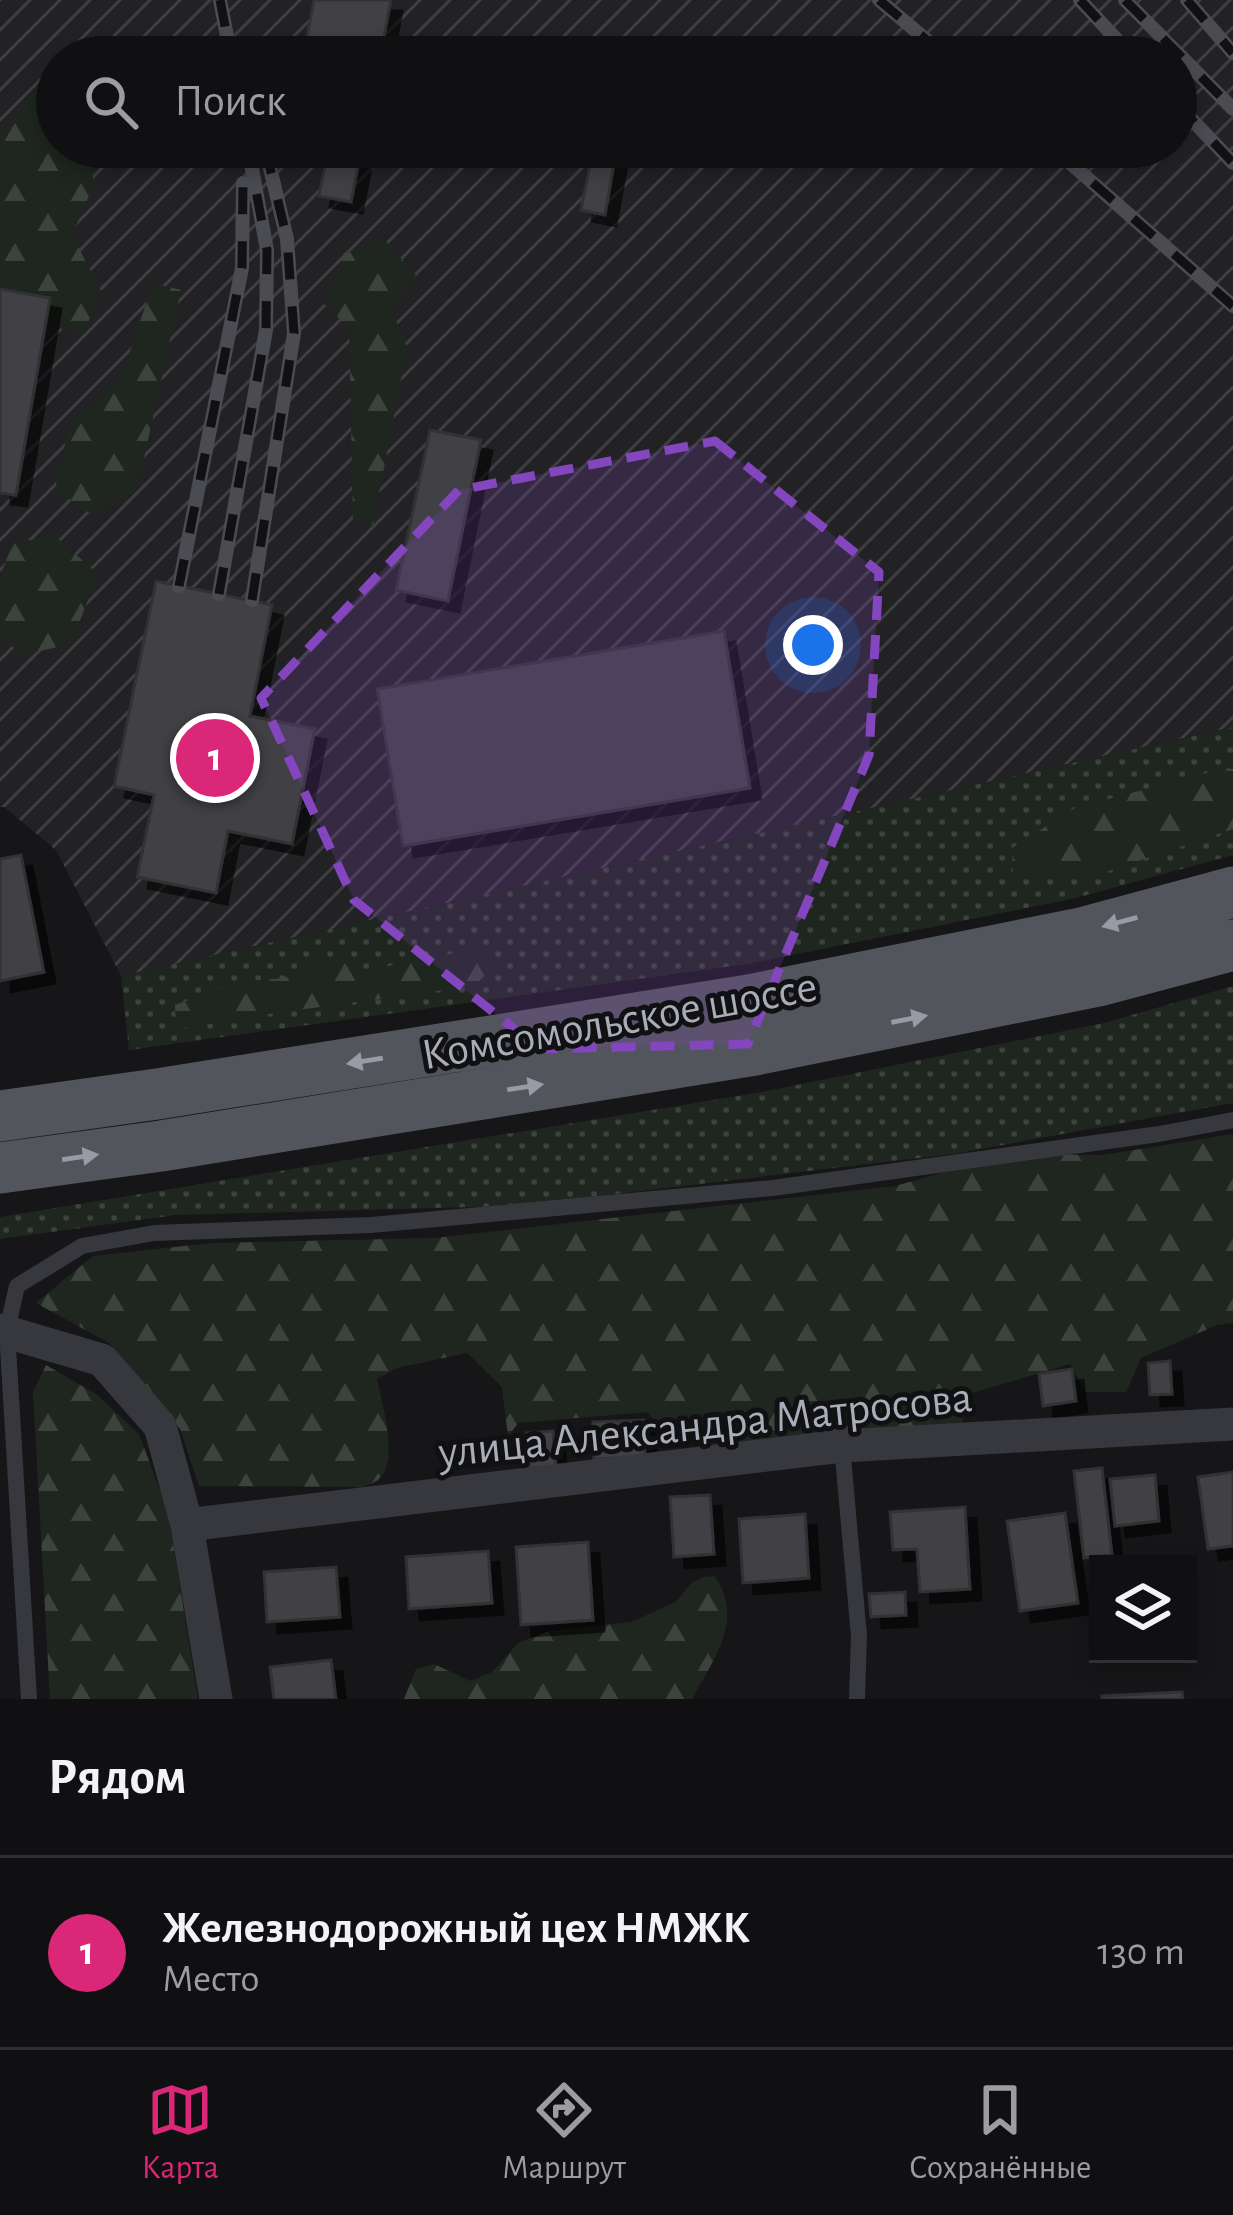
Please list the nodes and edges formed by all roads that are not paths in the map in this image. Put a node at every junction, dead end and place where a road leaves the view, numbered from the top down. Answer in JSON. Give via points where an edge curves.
{"nodes":[{"id":1,"x":1233,"y":892,"type":"edge"},
{"id":2,"x":1233,"y":945,"type":"edge"},
{"id":3,"x":0,"y":1115,"type":"edge"},
{"id":4,"x":1233,"y":1120,"type":"edge"},
{"id":5,"x":0,"y":1168,"type":"edge"},
{"id":6,"x":4,"y":1330,"type":"edge"},
{"id":7,"x":6,"y":1390,"type":"edge"},
{"id":8,"x":1233,"y":1424,"type":"edge"},
{"id":9,"x":842,"y":1446,"type":"junction"},
{"id":10,"x":188,"y":1526,"type":"junction"},
{"id":11,"x":29,"y":1699,"type":"edge"},
{"id":12,"x":216,"y":1699,"type":"edge"},
{"id":13,"x":856,"y":1699,"type":"edge"}],
"edges":[{"from":1,"to":3,"type":"main road","name":"Комсомольское шоссе","one_way":true,"via":[[1081,933],[749,1000]]},
{"from":5,"to":2,"type":"main road","name":"Комсомольское шоссе","one_way":true,"via":[[755,1050],[1098,981]]},
{"from":4,"to":6,"type":"lane","via":[[773,1188],[371,1225],[154,1233],[82,1246],[17,1286]]},
{"from":6,"to":7,"type":"lane"},
{"from":6,"to":10,"type":"street","via":[[102,1360],[160,1426]]},
{"from":7,"to":11,"type":"lane"},
{"from":8,"to":9,"type":"street","name":"улица Александра Матросова"},
{"from":9,"to":10,"type":"street","name":"улица Александра Матросова"},
{"from":9,"to":13,"type":"lane","via":[[860,1636]]},
{"from":10,"to":12,"type":"street"}]}
